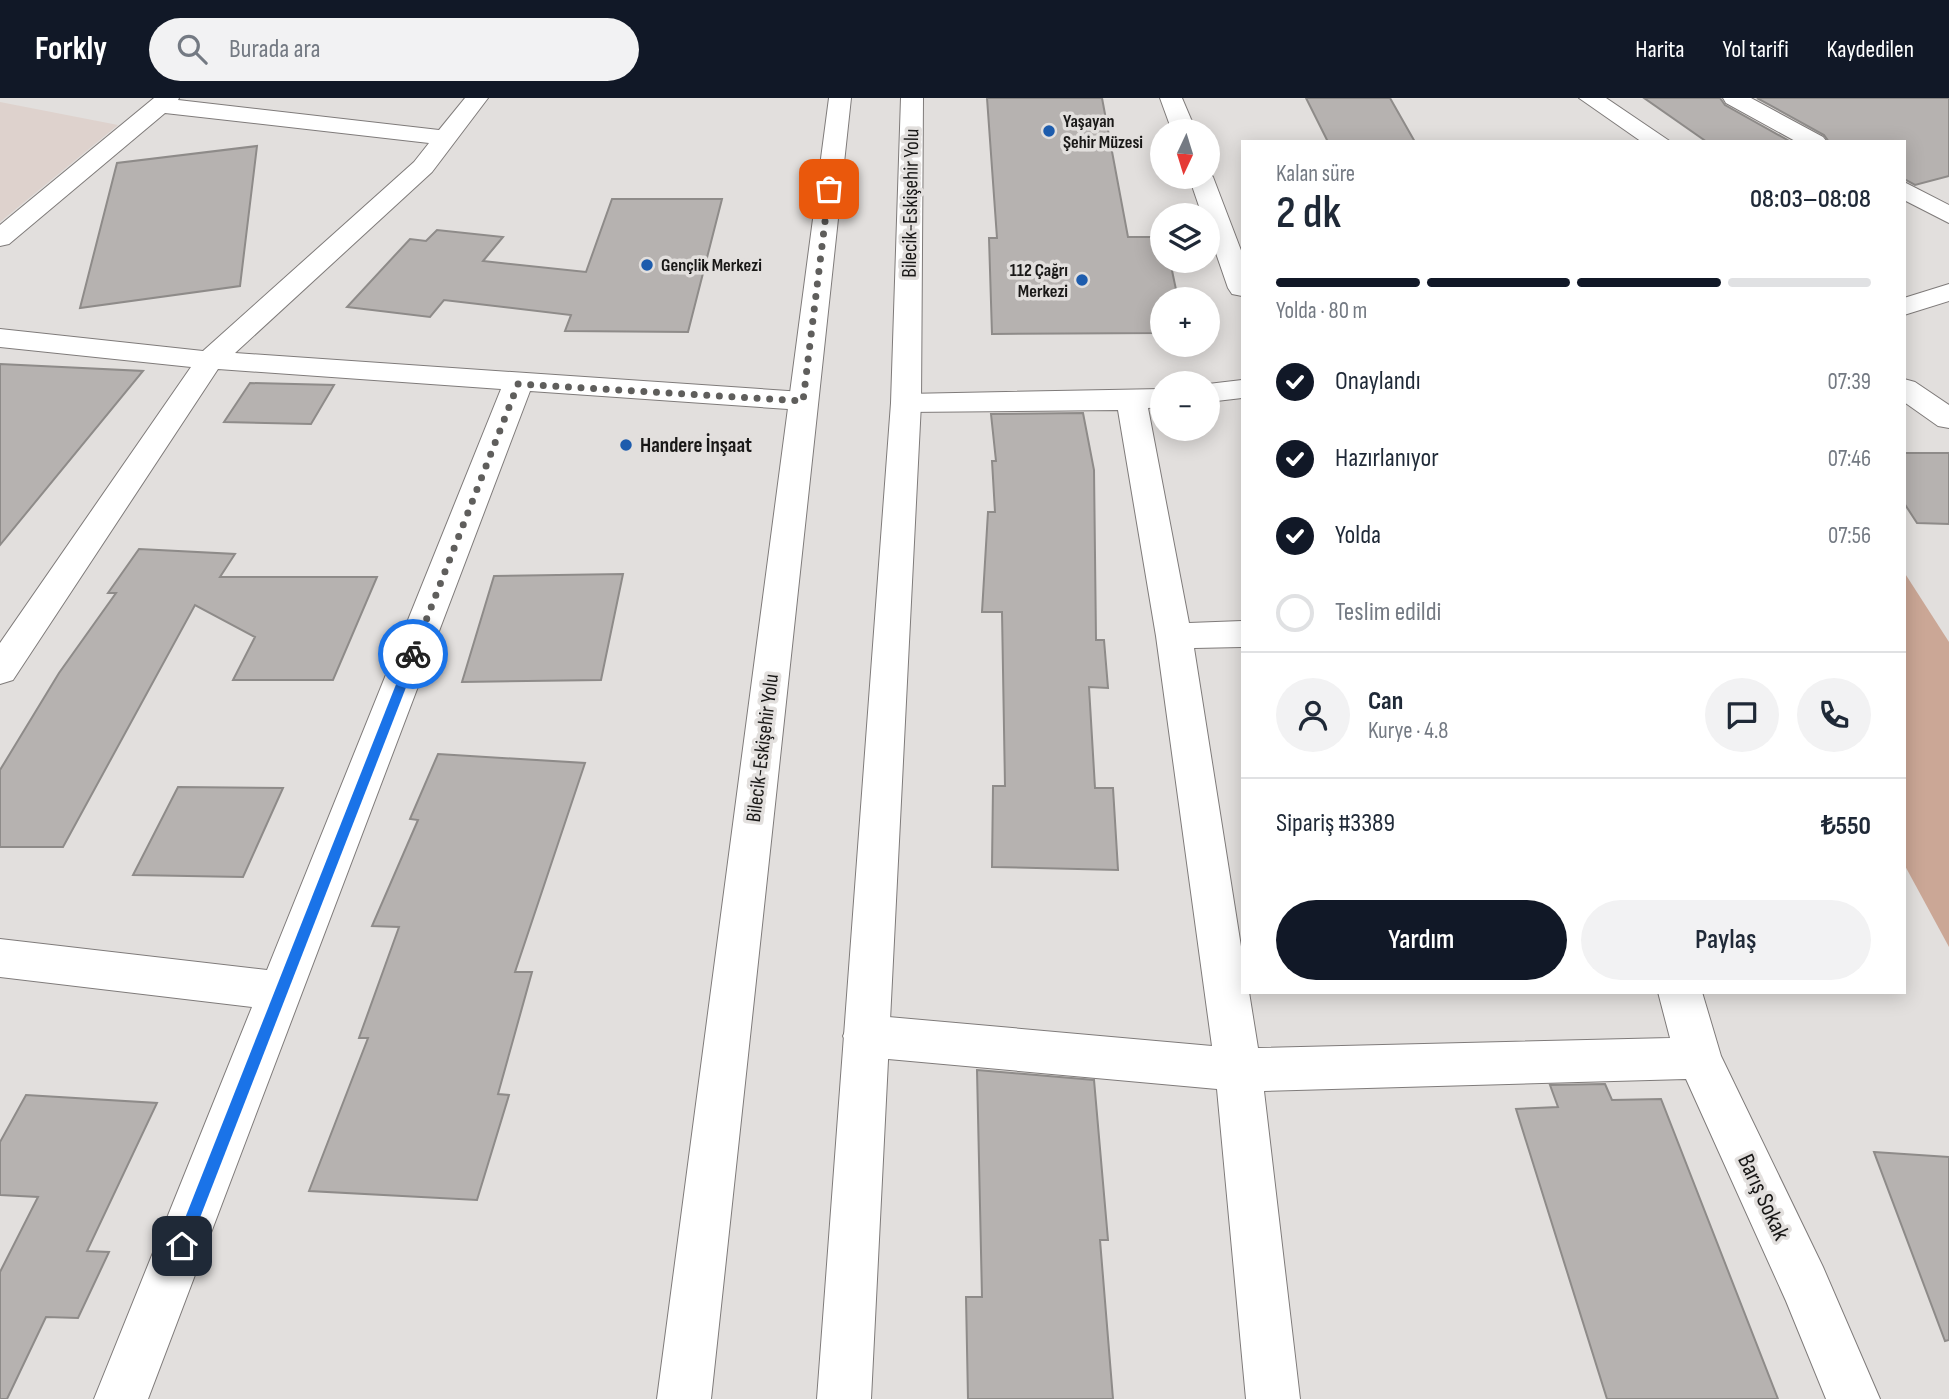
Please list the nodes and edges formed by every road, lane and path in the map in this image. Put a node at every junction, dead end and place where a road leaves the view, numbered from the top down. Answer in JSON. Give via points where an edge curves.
{"nodes":[{"id":1,"x":477,"y":98,"type":"edge"},
{"id":2,"x":841,"y":98,"type":"edge"},
{"id":3,"x":912,"y":98,"type":"edge"},
{"id":4,"x":1171,"y":98,"type":"edge"},
{"id":5,"x":1590,"y":98,"type":"edge"},
{"id":6,"x":1734,"y":98,"type":"edge"},
{"id":7,"x":163,"y":102,"type":"edge"},
{"id":8,"x":1179,"y":119,"type":"edge"},
{"id":9,"x":445,"y":138,"type":"junction"},
{"id":10,"x":1656,"y":140,"type":"edge"},
{"id":11,"x":1811,"y":140,"type":"edge"},
{"id":12,"x":1205,"y":189,"type":"edge"},
{"id":13,"x":1906,"y":191,"type":"edge"},
{"id":14,"x":1949,"y":215,"type":"edge"},
{"id":15,"x":0,"y":238,"type":"edge"},
{"id":16,"x":1241,"y":285,"type":"edge"},
{"id":17,"x":1949,"y":292,"type":"edge"},
{"id":18,"x":1908,"y":302,"type":"edge"},
{"id":19,"x":0,"y":338,"type":"edge"},
{"id":20,"x":210,"y":360,"type":"junction"},
{"id":21,"x":518,"y":384,"type":"junction"},
{"id":22,"x":1241,"y":389,"type":"edge"},
{"id":23,"x":1906,"y":389,"type":"edge"},
{"id":24,"x":1220,"y":392,"type":"edge"},
{"id":25,"x":1147,"y":400,"type":"edge"},
{"id":26,"x":803,"y":401,"type":"junction"},
{"id":27,"x":906,"y":403,"type":"junction"},
{"id":28,"x":1949,"y":419,"type":"edge"},
{"id":29,"x":1241,"y":634,"type":"edge"},
{"id":30,"x":1174,"y":636,"type":"junction"},
{"id":31,"x":0,"y":671,"type":"edge"},
{"id":32,"x":0,"y":957,"type":"edge"},
{"id":33,"x":282,"y":991,"type":"junction"},
{"id":34,"x":1681,"y":994,"type":"edge"},
{"id":35,"x":866,"y":1036,"type":"junction"},
{"id":36,"x":1699,"y":1058,"type":"junction"},
{"id":37,"x":1238,"y":1070,"type":"junction"},
{"id":38,"x":121,"y":1399,"type":"edge"},
{"id":39,"x":684,"y":1399,"type":"edge"},
{"id":40,"x":844,"y":1399,"type":"edge"},
{"id":41,"x":1273,"y":1399,"type":"edge"},
{"id":42,"x":1853,"y":1399,"type":"edge"}],
"edges":[{"from":1,"to":9,"type":"street"},
{"from":2,"to":26,"type":"street","name":"Bilecik-Eskişehir Yolu"},
{"from":3,"to":27,"type":"street","name":"Bilecik-Eskişehir Yolu"},
{"from":4,"to":8,"type":"street"},
{"from":5,"to":10,"type":"street"},
{"from":6,"to":11,"type":"street"},
{"from":7,"to":9,"type":"street"},
{"from":7,"to":15,"type":"street"},
{"from":9,"to":20,"type":"street","via":[[423,167]]},
{"from":12,"to":16,"type":"street"},
{"from":13,"to":14,"type":"street"},
{"from":17,"to":18,"type":"street"},
{"from":19,"to":20,"type":"street"},
{"from":20,"to":21,"type":"street"},
{"from":20,"to":31,"type":"street"},
{"from":21,"to":26,"type":"street"},
{"from":21,"to":33,"type":"street"},
{"from":22,"to":24,"type":"street"},
{"from":23,"to":28,"type":"street"},
{"from":25,"to":27,"type":"street"},
{"from":25,"to":30,"type":"street"},
{"from":26,"to":39,"type":"street","name":"Bilecik-Eskişehir Yolu"},
{"from":27,"to":35,"type":"street","name":"Bilecik-Eskişehir Yolu"},
{"from":29,"to":30,"type":"street"},
{"from":30,"to":37,"type":"street"},
{"from":32,"to":33,"type":"street"},
{"from":33,"to":38,"type":"street"},
{"from":34,"to":36,"type":"street","name":"Barış Sokak"},
{"from":35,"to":37,"type":"street"},
{"from":35,"to":40,"type":"street","name":"Bilecik-Eskişehir Yolu"},
{"from":36,"to":37,"type":"street"},
{"from":36,"to":42,"type":"street","name":"Barış Sokak"},
{"from":37,"to":41,"type":"street"}]}
